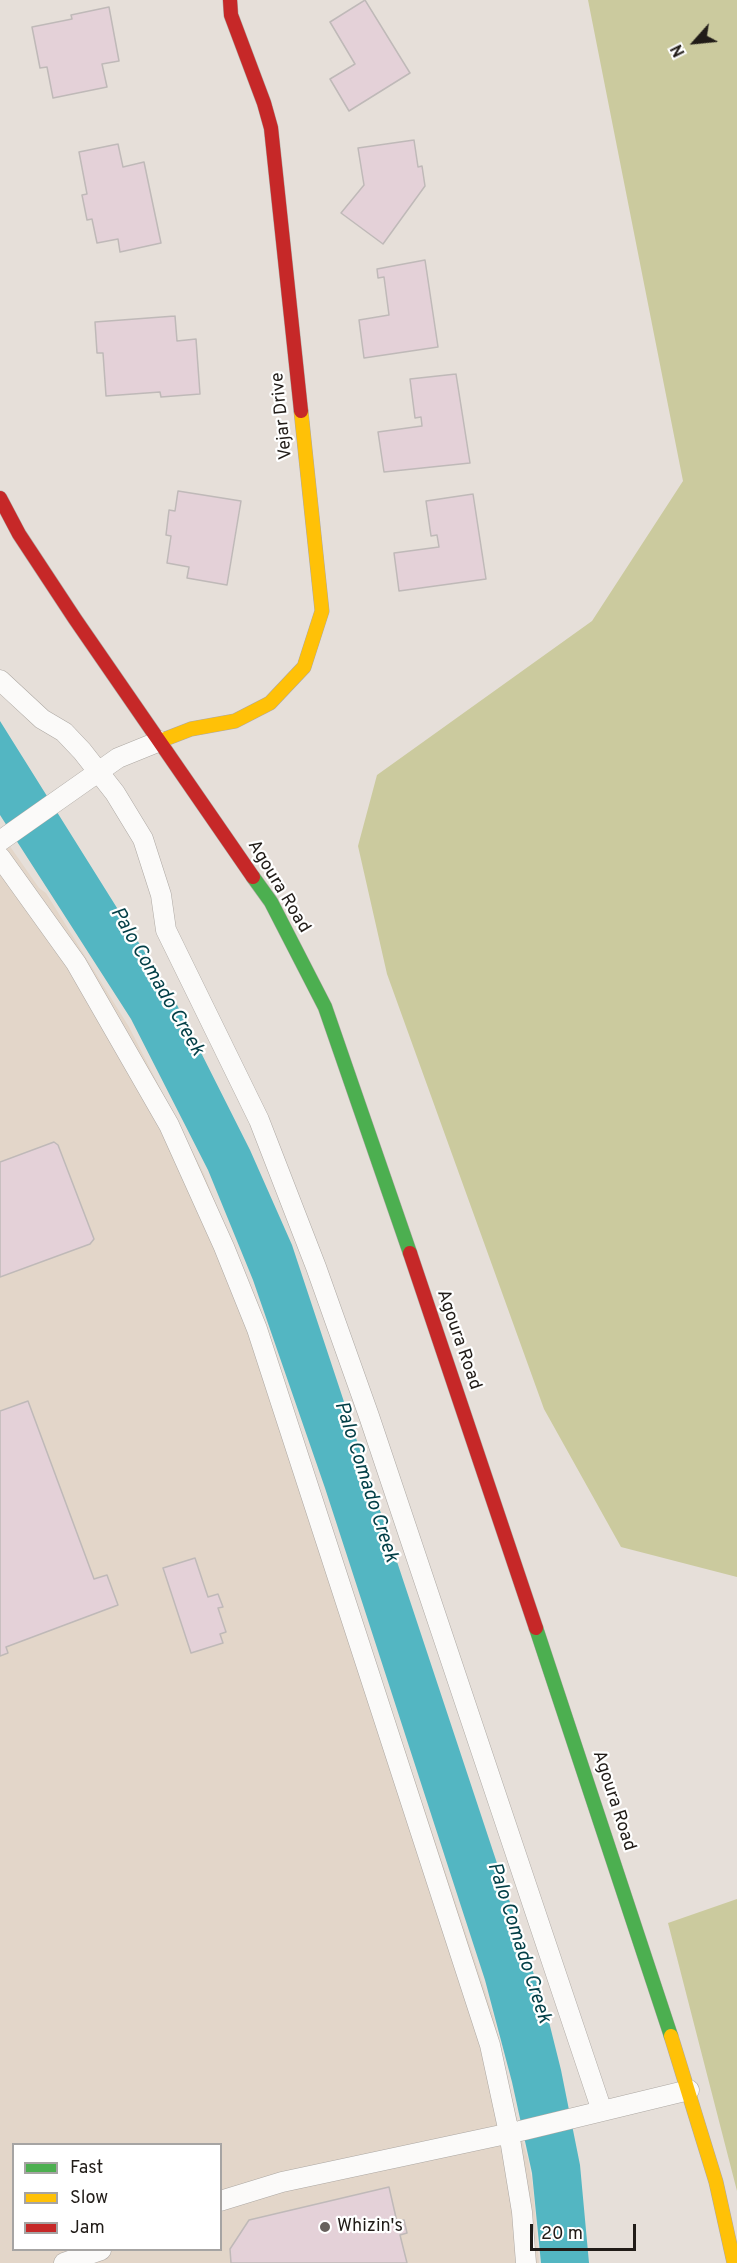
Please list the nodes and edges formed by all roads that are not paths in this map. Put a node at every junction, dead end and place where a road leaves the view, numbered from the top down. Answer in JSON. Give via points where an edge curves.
{"nodes":[{"id":1,"x":230,"y":0,"type":"edge"},
{"id":2,"x":0,"y":498,"type":"edge"},
{"id":3,"x":0,"y":680,"type":"edge"},
{"id":4,"x":160,"y":741,"type":"junction"},
{"id":5,"x":99,"y":771,"type":"junction"},
{"id":6,"x":1,"y":845,"type":"edge"},
{"id":7,"x":689,"y":2090,"type":"junction"},
{"id":8,"x":602,"y":2111,"type":"junction"},
{"id":9,"x":515,"y":2132,"type":"junction"},
{"id":10,"x":222,"y":2200,"type":"edge"},
{"id":11,"x":98,"y":2251,"type":"edge"},
{"id":12,"x":63,"y":2263,"type":"edge"},
{"id":13,"x":526,"y":2263,"type":"edge"},
{"id":14,"x":734,"y":2263,"type":"edge"}],
"edges":[{"from":1,"to":4,"type":"main road","name":"Vejar Drive","via":[[231,15],[271,128],[322,611],[304,667],[270,703],[235,721],[191,729]]},
{"from":2,"to":4,"type":"main road","name":"Agoura Road","via":[[75,619]]},
{"from":3,"to":5,"type":"lane","via":[[42,718],[64,732]]},
{"from":4,"to":5,"type":"lane","via":[[118,758]]},
{"from":4,"to":7,"type":"main road","name":"Agoura Road","via":[[271,902],[325,1007]]},
{"from":5,"to":6,"type":"lane"},
{"from":5,"to":8,"type":"lane","via":[[143,839],[161,895],[166,930],[259,1120],[316,1267]]},
{"from":6,"to":9,"type":"lane","via":[[76,963],[169,1125],[253,1318]]},
{"from":7,"to":8,"type":"lane"},
{"from":7,"to":14,"type":"main road","name":"Agoura Road"},
{"from":8,"to":9,"type":"lane"},
{"from":9,"to":10,"type":"lane","via":[[282,2182]]},
{"from":9,"to":13,"type":"lane"},
{"from":11,"to":12,"type":"lane"}]}
